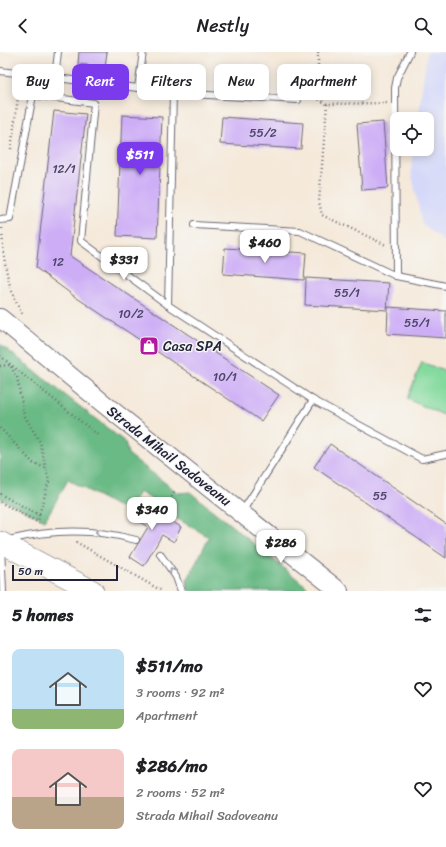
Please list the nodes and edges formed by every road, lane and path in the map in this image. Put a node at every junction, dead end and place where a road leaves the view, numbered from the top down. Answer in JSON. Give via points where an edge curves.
{"nodes":[{"id":1,"x":58,"y":52,"type":"edge"},
{"id":2,"x":143,"y":52,"type":"edge"},
{"id":3,"x":318,"y":52,"type":"edge"},
{"id":4,"x":410,"y":52,"type":"edge"},
{"id":5,"x":57,"y":64,"type":"edge"},
{"id":6,"x":141,"y":64,"type":"edge"},
{"id":7,"x":0,"y":71,"type":"edge"},
{"id":8,"x":12,"y":73,"type":"edge"},
{"id":9,"x":64,"y":79,"type":"edge"},
{"id":10,"x":137,"y":88,"type":"edge"},
{"id":11,"x":206,"y":95,"type":"edge"},
{"id":12,"x":277,"y":99,"type":"edge"},
{"id":13,"x":18,"y":100,"type":"edge"},
{"id":14,"x":173,"y":100,"type":"edge"},
{"id":15,"x":394,"y":103,"type":"junction"},
{"id":16,"x":327,"y":104,"type":"junction"},
{"id":17,"x":11,"y":150,"type":"dead end"},
{"id":18,"x":1,"y":220,"type":"edge"},
{"id":19,"x":194,"y":224,"type":"dead end"},
{"id":20,"x":395,"y":250,"type":"junction"},
{"id":21,"x":396,"y":276,"type":"junction"},
{"id":22,"x":446,"y":286,"type":"edge"},
{"id":23,"x":168,"y":305,"type":"junction"},
{"id":24,"x":24,"y":317,"type":"dead end"},
{"id":25,"x":0,"y":318,"type":"edge"},
{"id":26,"x":0,"y":356,"type":"edge"},
{"id":27,"x":10,"y":364,"type":"junction"},
{"id":28,"x":0,"y":366,"type":"edge"},
{"id":29,"x":313,"y":400,"type":"junction"},
{"id":30,"x":0,"y":428,"type":"edge"},
{"id":31,"x":99,"y":436,"type":"dead end"},
{"id":32,"x":446,"y":454,"type":"edge"},
{"id":33,"x":46,"y":468,"type":"junction"},
{"id":34,"x":175,"y":491,"type":"dead end"},
{"id":35,"x":0,"y":494,"type":"edge"},
{"id":36,"x":0,"y":502,"type":"edge"},
{"id":37,"x":164,"y":511,"type":"dead end"},
{"id":38,"x":241,"y":513,"type":"junction"},
{"id":39,"x":39,"y":515,"type":"junction"},
{"id":40,"x":38,"y":522,"type":"junction"},
{"id":41,"x":56,"y":531,"type":"junction"},
{"id":42,"x":136,"y":540,"type":"dead end"},
{"id":43,"x":0,"y":542,"type":"edge"},
{"id":44,"x":160,"y":554,"type":"dead end"},
{"id":45,"x":3,"y":591,"type":"edge"},
{"id":46,"x":93,"y":591,"type":"edge"},
{"id":47,"x":162,"y":591,"type":"edge"},
{"id":48,"x":181,"y":591,"type":"edge"},
{"id":49,"x":339,"y":591,"type":"edge"}],
"edges":[{"from":1,"to":5,"type":"lane"},
{"from":2,"to":6,"type":"lane"},
{"from":3,"to":16,"type":"path","via":[[318,99]]},
{"from":4,"to":15,"type":"lane","via":[[397,78]]},
{"from":7,"to":8,"type":"lane"},
{"from":9,"to":10,"type":"lane"},
{"from":11,"to":12,"type":"lane"},
{"from":13,"to":17,"type":"path"},
{"from":14,"to":23,"type":"lane"},
{"from":15,"to":16,"type":"path"},
{"from":15,"to":20,"type":"lane"},
{"from":16,"to":20,"type":"path","via":[[319,202],[322,215]]},
{"from":18,"to":23,"type":"lane","via":[[10,219],[33,95],[94,103],[81,241]]},
{"from":18,"to":24,"type":"path","via":[[2,249],[7,277]]},
{"from":19,"to":21,"type":"lane","via":[[300,231]]},
{"from":20,"to":21,"type":"lane"},
{"from":21,"to":22,"type":"lane"},
{"from":23,"to":29,"type":"lane"},
{"from":25,"to":38,"type":"main road","name":"Strada Mihail Sadoveanu"},
{"from":26,"to":27,"type":"path"},
{"from":27,"to":28,"type":"path"},
{"from":27,"to":31,"type":"path"},
{"from":27,"to":33,"type":"path","via":[[17,377],[24,415],[40,442]]},
{"from":29,"to":32,"type":"lane","via":[[422,459]]},
{"from":29,"to":38,"type":"lane"},
{"from":30,"to":33,"type":"path","via":[[33,463]]},
{"from":33,"to":39,"type":"path","via":[[49,481]]},
{"from":34,"to":37,"type":"path"},
{"from":35,"to":39,"type":"path"},
{"from":36,"to":40,"type":"path"},
{"from":38,"to":49,"type":"main road","name":"Strada Mihail Sadoveanu"},
{"from":39,"to":40,"type":"path"},
{"from":40,"to":41,"type":"path"},
{"from":42,"to":41,"type":"lane","one_way":true,"via":[[100,532]]},
{"from":41,"to":43,"type":"lane","via":[[30,534]]},
{"from":41,"to":47,"type":"path"},
{"from":43,"to":45,"type":"lane"},
{"from":43,"to":46,"type":"main road"},
{"from":48,"to":44,"type":"lane","one_way":true,"via":[[176,577]]}]}
